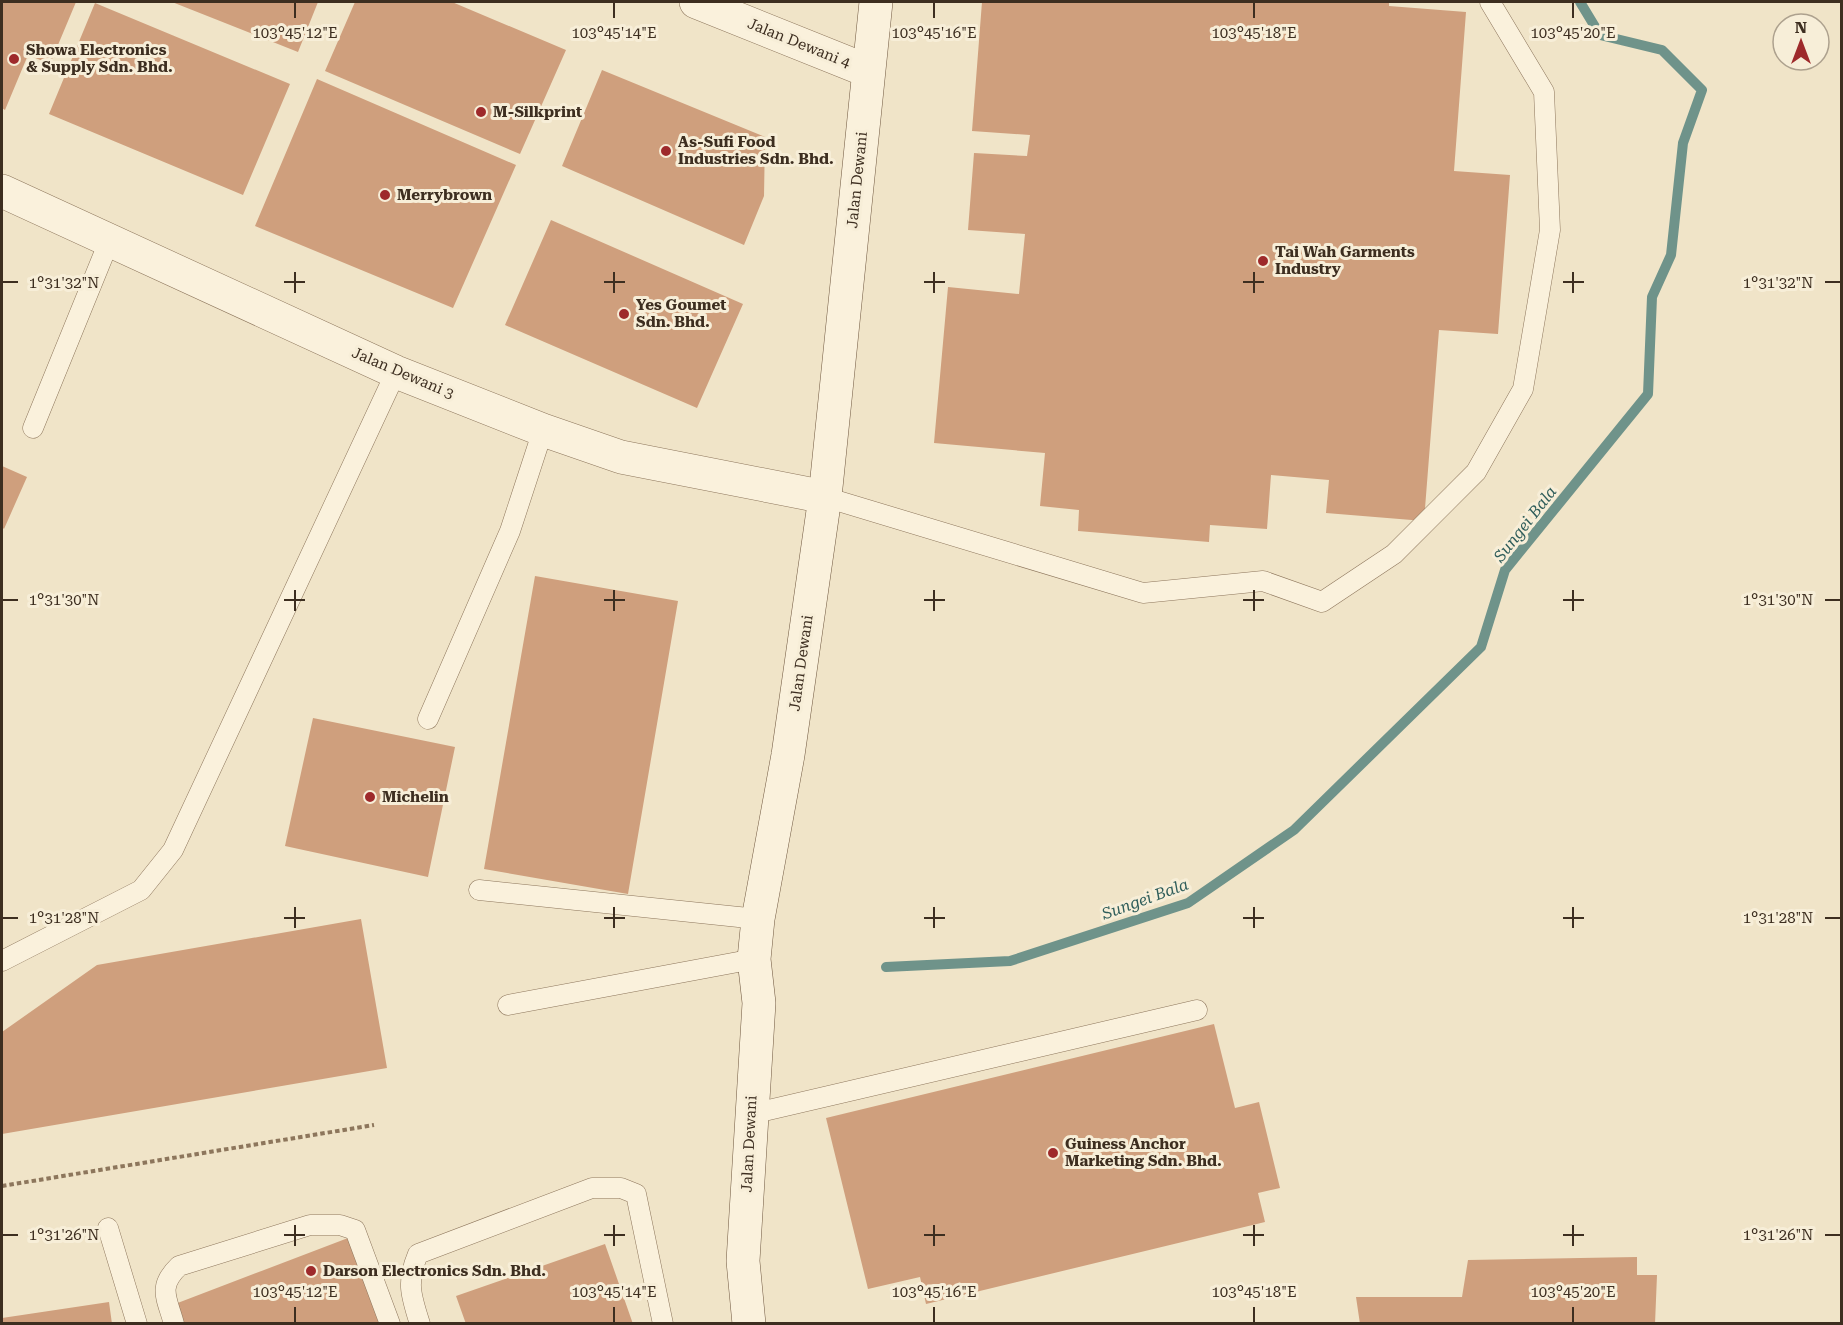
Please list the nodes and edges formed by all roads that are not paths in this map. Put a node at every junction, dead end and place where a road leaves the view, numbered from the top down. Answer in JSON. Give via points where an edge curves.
{"nodes":[{"id":1,"x":696,"y":2,"type":"edge"},
{"id":2,"x":876,"y":2,"type":"edge"},
{"id":3,"x":1490,"y":2,"type":"edge"},
{"id":4,"x":868,"y":71,"type":"junction"},
{"id":5,"x":2,"y":191,"type":"edge"},
{"id":6,"x":110,"y":239,"type":"junction"},
{"id":7,"x":396,"y":372,"type":"junction"},
{"id":8,"x":33,"y":428,"type":"dead end"},
{"id":9,"x":543,"y":430,"type":"junction"},
{"id":10,"x":825,"y":497,"type":"junction"},
{"id":11,"x":428,"y":719,"type":"dead end"},
{"id":12,"x":479,"y":890,"type":"dead end"},
{"id":13,"x":758,"y":920,"type":"junction"},
{"id":14,"x":754,"y":960,"type":"junction"},
{"id":15,"x":2,"y":961,"type":"edge"},
{"id":16,"x":508,"y":1005,"type":"dead end"},
{"id":17,"x":1197,"y":1010,"type":"dead end"},
{"id":18,"x":751,"y":1114,"type":"junction"},
{"id":19,"x":108,"y":1228,"type":"dead end"},
{"id":20,"x":137,"y":1323,"type":"edge"},
{"id":21,"x":174,"y":1323,"type":"edge"},
{"id":22,"x":390,"y":1323,"type":"edge"},
{"id":23,"x":420,"y":1323,"type":"edge"},
{"id":24,"x":663,"y":1323,"type":"edge"},
{"id":25,"x":748,"y":1323,"type":"edge"}],
"edges":[{"from":1,"to":4,"type":"street","name":"Jalan Dewani 4"},
{"from":2,"to":4,"type":"street","name":"Jalan Dewani"},
{"from":3,"to":10,"type":"lane","via":[[1544,92],[1550,230],[1523,389],[1476,472],[1395,554],[1322,602],[1263,580],[1143,593]]},
{"from":4,"to":10,"type":"street","name":"Jalan Dewani"},
{"from":5,"to":6,"type":"street","name":"Jalan Dewani 3"},
{"from":6,"to":7,"type":"street","name":"Jalan Dewani 3"},
{"from":6,"to":8,"type":"lane"},
{"from":7,"to":9,"type":"street","name":"Jalan Dewani 3"},
{"from":7,"to":15,"type":"lane","via":[[173,850],[141,890]]},
{"from":9,"to":10,"type":"street","name":"Jalan Dewani 3","via":[[621,457]]},
{"from":9,"to":11,"type":"lane","via":[[510,531]]},
{"from":10,"to":13,"type":"street","name":"Jalan Dewani","via":[[788,755]]},
{"from":12,"to":13,"type":"lane"},
{"from":13,"to":14,"type":"street","name":"Jalan Dewani"},
{"from":14,"to":16,"type":"lane"},
{"from":14,"to":18,"type":"street","name":"Jalan Dewani","via":[[759,1003]]},
{"from":17,"to":18,"type":"lane"},
{"from":18,"to":25,"type":"street","name":"Jalan Dewani","via":[[743,1261]]},
{"from":19,"to":20,"type":"lane"},
{"from":21,"to":22,"type":"lane","via":[[164,1289],[166,1278],[178,1266],[310,1225],[340,1225],[355,1230]]},
{"from":23,"to":24,"type":"lane","via":[[410,1295],[410,1272],[418,1254],[591,1188],[621,1188],[636,1194]]}]}
